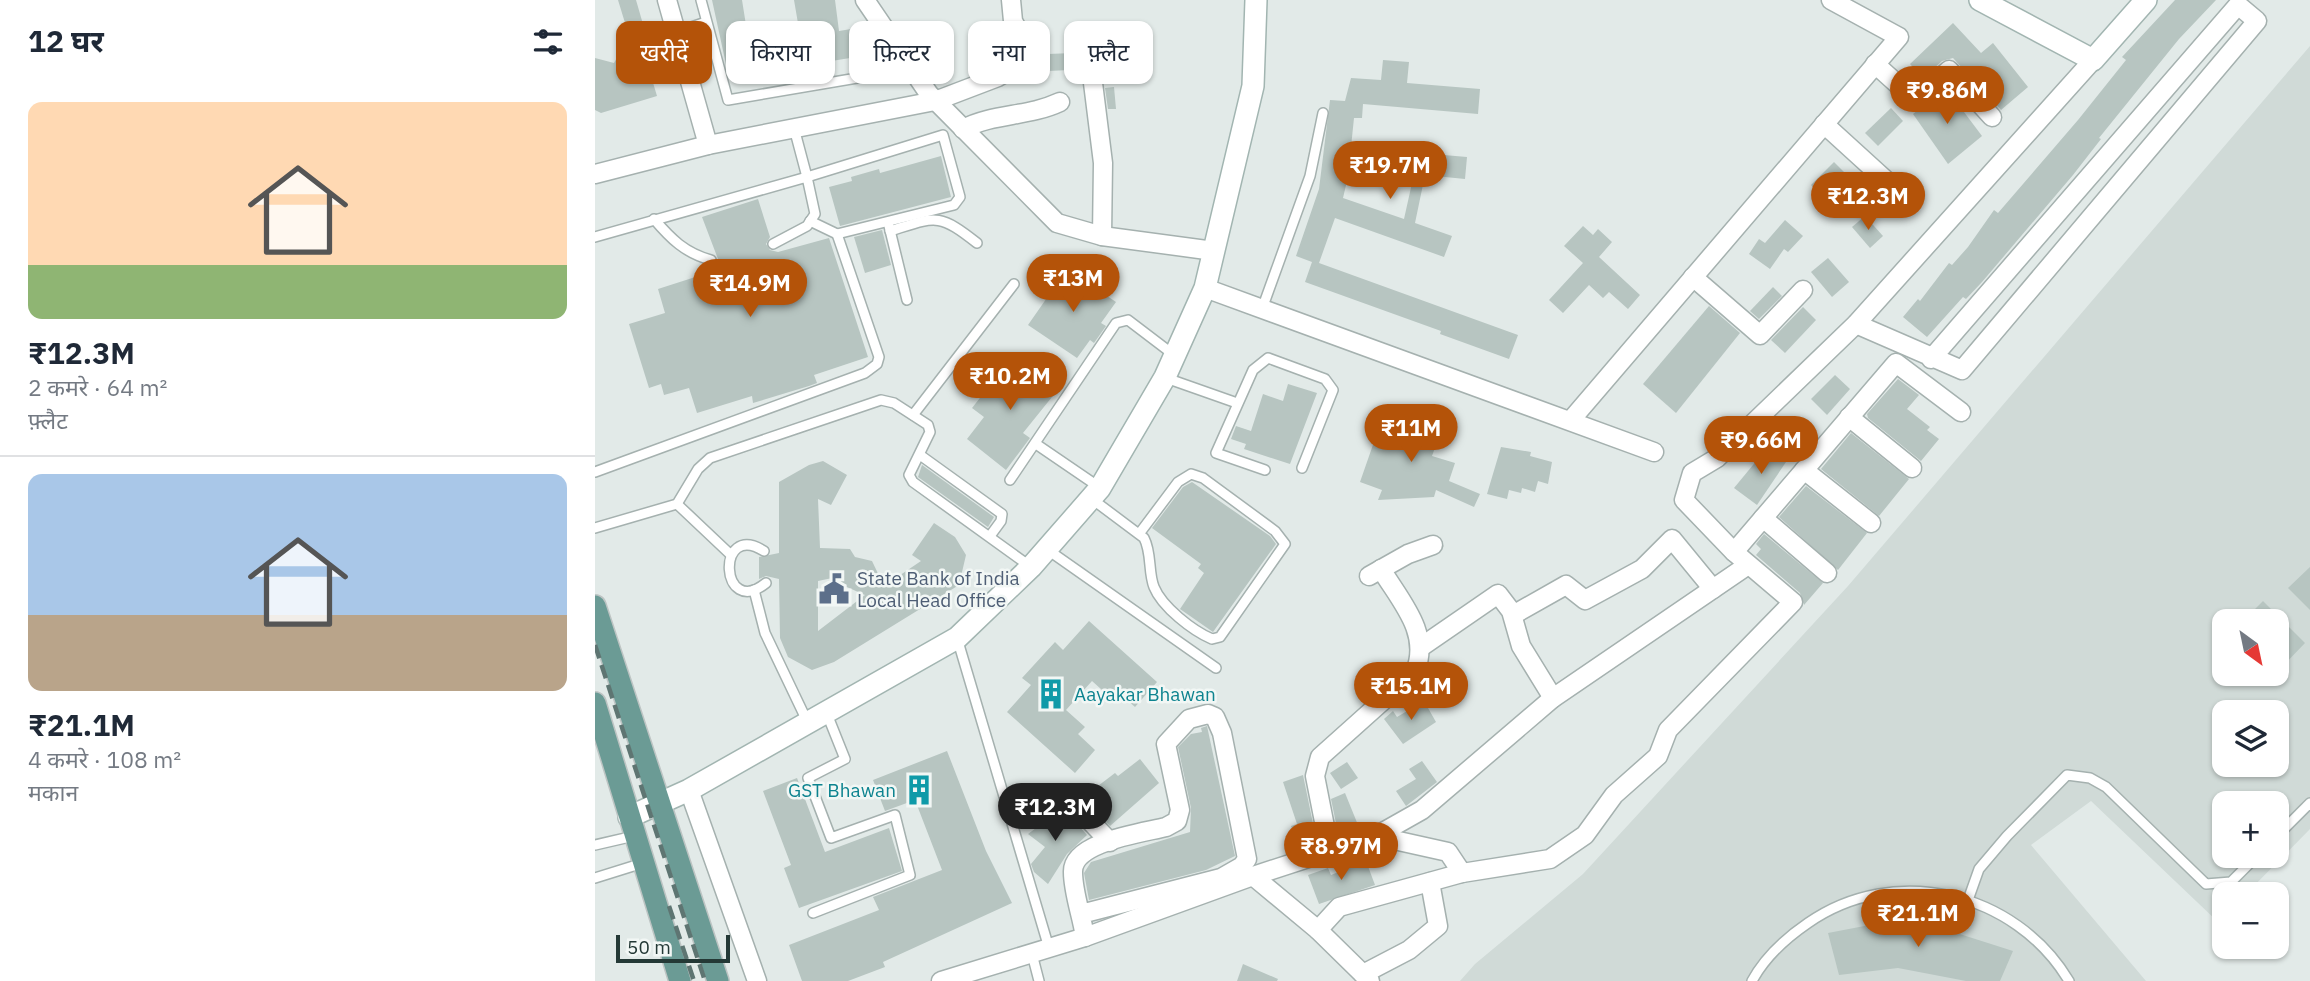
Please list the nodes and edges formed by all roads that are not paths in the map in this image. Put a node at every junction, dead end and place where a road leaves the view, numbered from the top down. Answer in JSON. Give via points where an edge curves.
{"nodes":[{"id":1,"x":667,"y":0,"type":"edge"},
{"id":2,"x":701,"y":0,"type":"edge"},
{"id":3,"x":865,"y":0,"type":"edge"},
{"id":4,"x":1011,"y":0,"type":"edge"},
{"id":5,"x":1256,"y":0,"type":"edge"},
{"id":6,"x":1831,"y":0,"type":"edge"},
{"id":7,"x":1980,"y":0,"type":"edge"},
{"id":8,"x":2146,"y":0,"type":"edge"},
{"id":9,"x":674,"y":21,"type":"edge"},
{"id":10,"x":706,"y":21,"type":"edge"},
{"id":11,"x":712,"y":43,"type":"edge"},
{"id":12,"x":2093,"y":60,"type":"junction"},
{"id":13,"x":1875,"y":64,"type":"junction"},
{"id":14,"x":849,"y":79,"type":"edge"},
{"id":15,"x":691,"y":84,"type":"edge"},
{"id":16,"x":1093,"y":84,"type":"edge"},
{"id":17,"x":935,"y":101,"type":"junction"},
{"id":18,"x":1059,"y":102,"type":"dead end"},
{"id":19,"x":1323,"y":113,"type":"dead end"},
{"id":20,"x":1991,"y":117,"type":"dead end"},
{"id":21,"x":1824,"y":124,"type":"junction"},
{"id":22,"x":794,"y":128,"type":"junction"},
{"id":23,"x":964,"y":129,"type":"junction"},
{"id":24,"x":708,"y":145,"type":"junction"},
{"id":25,"x":595,"y":174,"type":"edge"},
{"id":26,"x":807,"y":177,"type":"junction"},
{"id":27,"x":1902,"y":195,"type":"dead end"},
{"id":28,"x":654,"y":219,"type":"junction"},
{"id":29,"x":810,"y":221,"type":"junction"},
{"id":30,"x":889,"y":226,"type":"junction"},
{"id":31,"x":837,"y":234,"type":"junction"},
{"id":32,"x":1102,"y":236,"type":"junction"},
{"id":33,"x":595,"y":237,"type":"edge"},
{"id":34,"x":977,"y":243,"type":"dead end"},
{"id":35,"x":773,"y":244,"type":"dead end"},
{"id":36,"x":1214,"y":251,"type":"junction"},
{"id":37,"x":711,"y":260,"type":"dead end"},
{"id":38,"x":1693,"y":277,"type":"junction"},
{"id":39,"x":1014,"y":284,"type":"dead end"},
{"id":40,"x":1205,"y":288,"type":"junction"},
{"id":41,"x":1803,"y":290,"type":"dead end"},
{"id":42,"x":907,"y":300,"type":"dead end"},
{"id":43,"x":1262,"y":309,"type":"junction"},
{"id":44,"x":1856,"y":324,"type":"junction"},
{"id":45,"x":1174,"y":355,"type":"junction"},
{"id":46,"x":1931,"y":359,"type":"junction"},
{"id":47,"x":1165,"y":377,"type":"junction"},
{"id":48,"x":1237,"y":403,"type":"junction"},
{"id":49,"x":1961,"y":412,"type":"dead end"},
{"id":50,"x":913,"y":415,"type":"junction"},
{"id":51,"x":1849,"y":416,"type":"junction"},
{"id":52,"x":1571,"y":420,"type":"junction"},
{"id":53,"x":1036,"y":444,"type":"junction"},
{"id":54,"x":1654,"y":452,"type":"dead end"},
{"id":55,"x":920,"y":455,"type":"junction"},
{"id":56,"x":1302,"y":468,"type":"dead end"},
{"id":57,"x":1912,"y":468,"type":"dead end"},
{"id":58,"x":1265,"y":470,"type":"dead end"},
{"id":59,"x":1804,"y":470,"type":"junction"},
{"id":60,"x":595,"y":472,"type":"edge"},
{"id":61,"x":1010,"y":480,"type":"dead end"},
{"id":62,"x":1095,"y":493,"type":"junction"},
{"id":63,"x":677,"y":504,"type":"junction"},
{"id":64,"x":1763,"y":518,"type":"junction"},
{"id":65,"x":1871,"y":523,"type":"dead end"},
{"id":66,"x":595,"y":528,"type":"edge"},
{"id":67,"x":1139,"y":534,"type":"junction"},
{"id":68,"x":991,"y":536,"type":"junction"},
{"id":69,"x":1433,"y":545,"type":"dead end"},
{"id":70,"x":1046,"y":549,"type":"junction"},
{"id":71,"x":764,"y":551,"type":"dead end"},
{"id":72,"x":1734,"y":552,"type":"junction"},
{"id":73,"x":731,"y":555,"type":"junction"},
{"id":74,"x":1748,"y":565,"type":"junction"},
{"id":75,"x":1031,"y":567,"type":"junction"},
{"id":76,"x":1827,"y":573,"type":"dead end"},
{"id":77,"x":766,"y":583,"type":"dead end"},
{"id":78,"x":1713,"y":589,"type":"junction"},
{"id":79,"x":754,"y":590,"type":"junction"},
{"id":80,"x":595,"y":606,"type":"edge"},
{"id":81,"x":1513,"y":615,"type":"junction"},
{"id":82,"x":957,"y":638,"type":"junction"},
{"id":83,"x":1422,"y":647,"type":"junction"},
{"id":84,"x":1216,"y":668,"type":"dead end"},
{"id":85,"x":1553,"y":698,"type":"junction"},
{"id":86,"x":595,"y":703,"type":"edge"},
{"id":87,"x":817,"y":717,"type":"junction"},
{"id":88,"x":689,"y":790,"type":"junction"},
{"id":89,"x":2310,"y":803,"type":"edge"},
{"id":90,"x":1074,"y":804,"type":"dead end"},
{"id":91,"x":659,"y":805,"type":"junction"},
{"id":92,"x":2289,"y":824,"type":"edge"},
{"id":93,"x":632,"y":826,"type":"junction"},
{"id":94,"x":1376,"y":836,"type":"junction"},
{"id":95,"x":1110,"y":842,"type":"junction"},
{"id":96,"x":595,"y":845,"type":"edge"},
{"id":97,"x":1330,"y":852,"type":"junction"},
{"id":98,"x":643,"y":863,"type":"junction"},
{"id":99,"x":2245,"y":868,"type":"edge"},
{"id":100,"x":1462,"y":873,"type":"junction"},
{"id":101,"x":1252,"y":876,"type":"junction"},
{"id":102,"x":595,"y":878,"type":"edge"},
{"id":103,"x":1430,"y":882,"type":"junction"},
{"id":104,"x":1968,"y":900,"type":"junction"},
{"id":105,"x":813,"y":913,"type":"dead end"},
{"id":106,"x":1081,"y":914,"type":"junction"},
{"id":107,"x":1318,"y":930,"type":"junction"},
{"id":108,"x":1085,"y":937,"type":"junction"},
{"id":109,"x":1041,"y":951,"type":"junction"},
{"id":110,"x":1366,"y":977,"type":"edge"},
{"id":111,"x":680,"y":981,"type":"edge"},
{"id":112,"x":717,"y":981,"type":"edge"},
{"id":113,"x":757,"y":981,"type":"edge"},
{"id":114,"x":941,"y":981,"type":"edge"},
{"id":115,"x":1039,"y":981,"type":"edge"},
{"id":116,"x":1752,"y":981,"type":"edge"},
{"id":117,"x":2069,"y":981,"type":"edge"}],
"edges":[{"from":1,"to":9,"type":"street"},
{"from":2,"to":10,"type":"lane"},
{"from":3,"to":17,"type":"street"},
{"from":4,"to":17,"type":"street","via":[[1013,21],[1033,58]]},
{"from":5,"to":36,"type":"street","via":[[1253,86]]},
{"from":6,"to":13,"type":"street","via":[[1899,37]]},
{"from":7,"to":12,"type":"street"},
{"from":8,"to":12,"type":"street"},
{"from":11,"to":14,"type":"lane","via":[[728,100]]},
{"from":12,"to":44,"type":"street"},
{"from":13,"to":20,"type":"street","via":[[1915,100],[1949,70]]},
{"from":13,"to":21,"type":"street"},
{"from":15,"to":24,"type":"street"},
{"from":16,"to":32,"type":"street","via":[[1103,163]]},
{"from":17,"to":22,"type":"street"},
{"from":17,"to":23,"type":"street"},
{"from":18,"to":23,"type":"street","via":[[1037,111],[982,119]]},
{"from":19,"to":43,"type":"lane","via":[[1310,176]]},
{"from":21,"to":27,"type":"street"},
{"from":21,"to":38,"type":"street"},
{"from":22,"to":24,"type":"street"},
{"from":22,"to":26,"type":"lane"},
{"from":23,"to":32,"type":"street","via":[[1058,223]]},
{"from":24,"to":25,"type":"street"},
{"from":26,"to":28,"type":"lane"},
{"from":26,"to":29,"type":"lane","via":[[815,214]]},
{"from":26,"to":30,"type":"lane","via":[[943,135],[958,203]]},
{"from":28,"to":33,"type":"lane"},
{"from":28,"to":37,"type":"lane","via":[[693,255]]},
{"from":29,"to":31,"type":"lane"},
{"from":29,"to":35,"type":"lane"},
{"from":30,"to":31,"type":"lane"},
{"from":30,"to":34,"type":"lane","via":[[934,217]]},
{"from":30,"to":42,"type":"lane"},
{"from":31,"to":60,"type":"lane","via":[[879,357],[877,364],[865,373]]},
{"from":32,"to":36,"type":"street"},
{"from":36,"to":40,"type":"street"},
{"from":38,"to":41,"type":"street","via":[[1760,335]]},
{"from":38,"to":52,"type":"street"},
{"from":39,"to":50,"type":"lane"},
{"from":40,"to":43,"type":"street"},
{"from":40,"to":45,"type":"street"},
{"from":43,"to":52,"type":"street"},
{"from":44,"to":46,"type":"street"},
{"from":44,"to":72,"type":"street","via":[[1717,458],[1692,473],[1684,500]]},
{"from":45,"to":47,"type":"street"},
{"from":45,"to":53,"type":"lane","via":[[1128,320],[1116,323]]},
{"from":46,"to":46,"type":"street","via":[[1962,370],[2257,21],[2238,5]]},
{"from":47,"to":48,"type":"lane"},
{"from":47,"to":62,"type":"street"},
{"from":48,"to":56,"type":"lane","via":[[1253,370],[1268,358],[1330,383],[1333,390]]},
{"from":48,"to":58,"type":"lane","via":[[1216,453]]},
{"from":49,"to":51,"type":"street","via":[[1896,363]]},
{"from":50,"to":55,"type":"lane","via":[[928,425],[930,432]]},
{"from":50,"to":63,"type":"lane","via":[[881,400],[709,458]]},
{"from":51,"to":57,"type":"street"},
{"from":51,"to":59,"type":"street"},
{"from":52,"to":54,"type":"street"},
{"from":53,"to":61,"type":"lane"},
{"from":53,"to":62,"type":"lane"},
{"from":55,"to":68,"type":"lane","via":[[909,475],[913,482]]},
{"from":55,"to":68,"type":"lane","via":[[1002,514]]},
{"from":59,"to":64,"type":"street"},
{"from":59,"to":65,"type":"street"},
{"from":62,"to":67,"type":"lane"},
{"from":62,"to":70,"type":"street"},
{"from":63,"to":66,"type":"lane"},
{"from":63,"to":73,"type":"lane"},
{"from":64,"to":72,"type":"street"},
{"from":64,"to":76,"type":"street"},
{"from":67,"to":67,"type":"lane","via":[[1147,544],[1153,586],[1159,595],[1212,639],[1220,637],[1285,544],[1275,531],[1191,474],[1178,482]]},
{"from":68,"to":75,"type":"lane"},
{"from":69,"to":83,"type":"street","via":[[1375,572],[1416,630]]},
{"from":70,"to":75,"type":"street"},
{"from":70,"to":84,"type":"lane"},
{"from":71,"to":73,"type":"lane","via":[[744,546]]},
{"from":72,"to":74,"type":"street"},
{"from":73,"to":79,"type":"lane","via":[[727,569],[733,583]]},
{"from":74,"to":78,"type":"street"},
{"from":74,"to":100,"type":"street","via":[[1793,602],[1668,730],[1658,756],[1614,795],[1585,835],[1550,859]]},
{"from":75,"to":82,"type":"street"},
{"from":77,"to":79,"type":"lane"},
{"from":78,"to":81,"type":"street","via":[[1672,539],[1641,569],[1608,590],[1585,600],[1566,585]]},
{"from":78,"to":85,"type":"street"},
{"from":79,"to":87,"type":"lane","via":[[765,633]]},
{"from":80,"to":91,"type":"main road"},
{"from":81,"to":83,"type":"street","via":[[1501,596],[1495,595]]},
{"from":81,"to":85,"type":"street","via":[[1521,646]]},
{"from":82,"to":87,"type":"street"},
{"from":82,"to":109,"type":"lane"},
{"from":83,"to":97,"type":"street","via":[[1415,672],[1320,757],[1315,776]]},
{"from":85,"to":94,"type":"street","via":[[1422,810]]},
{"from":86,"to":93,"type":"main road"},
{"from":87,"to":88,"type":"street"},
{"from":87,"to":105,"type":"lane","via":[[845,759],[808,778],[831,838],[895,815],[910,875]]},
{"from":88,"to":91,"type":"street"},
{"from":88,"to":113,"type":"street"},
{"from":89,"to":92,"type":"lane"},
{"from":90,"to":95,"type":"street"},
{"from":91,"to":93,"type":"street"},
{"from":91,"to":112,"type":"main road"},
{"from":93,"to":96,"type":"lane"},
{"from":93,"to":98,"type":"main road"},
{"from":94,"to":97,"type":"street"},
{"from":94,"to":100,"type":"street","via":[[1448,852]]},
{"from":95,"to":106,"type":"street","via":[[1088,847],[1075,860],[1072,871]]},
{"from":95,"to":106,"type":"street","via":[[1177,821],[1180,810],[1167,744],[1189,719],[1208,714],[1215,717],[1247,859],[1221,878]]},
{"from":97,"to":101,"type":"street"},
{"from":98,"to":102,"type":"lane"},
{"from":98,"to":111,"type":"main road"},
{"from":99,"to":104,"type":"lane","via":[[2231,882],[2206,884],[2106,787],[2090,778],[2067,775],[1979,869]]},
{"from":100,"to":103,"type":"street"},
{"from":101,"to":107,"type":"street"},
{"from":101,"to":108,"type":"street"},
{"from":103,"to":107,"type":"street","via":[[1339,907]]},
{"from":103,"to":110,"type":"street","via":[[1439,926]]},
{"from":104,"to":116,"type":"lane","via":[[1913,890],[1868,895],[1825,911],[1787,937]]},
{"from":104,"to":117,"type":"lane","via":[[1996,911],[2029,933]]},
{"from":106,"to":108,"type":"street"},
{"from":107,"to":110,"type":"street"},
{"from":108,"to":109,"type":"street"},
{"from":109,"to":114,"type":"street"},
{"from":109,"to":115,"type":"lane"}]}
